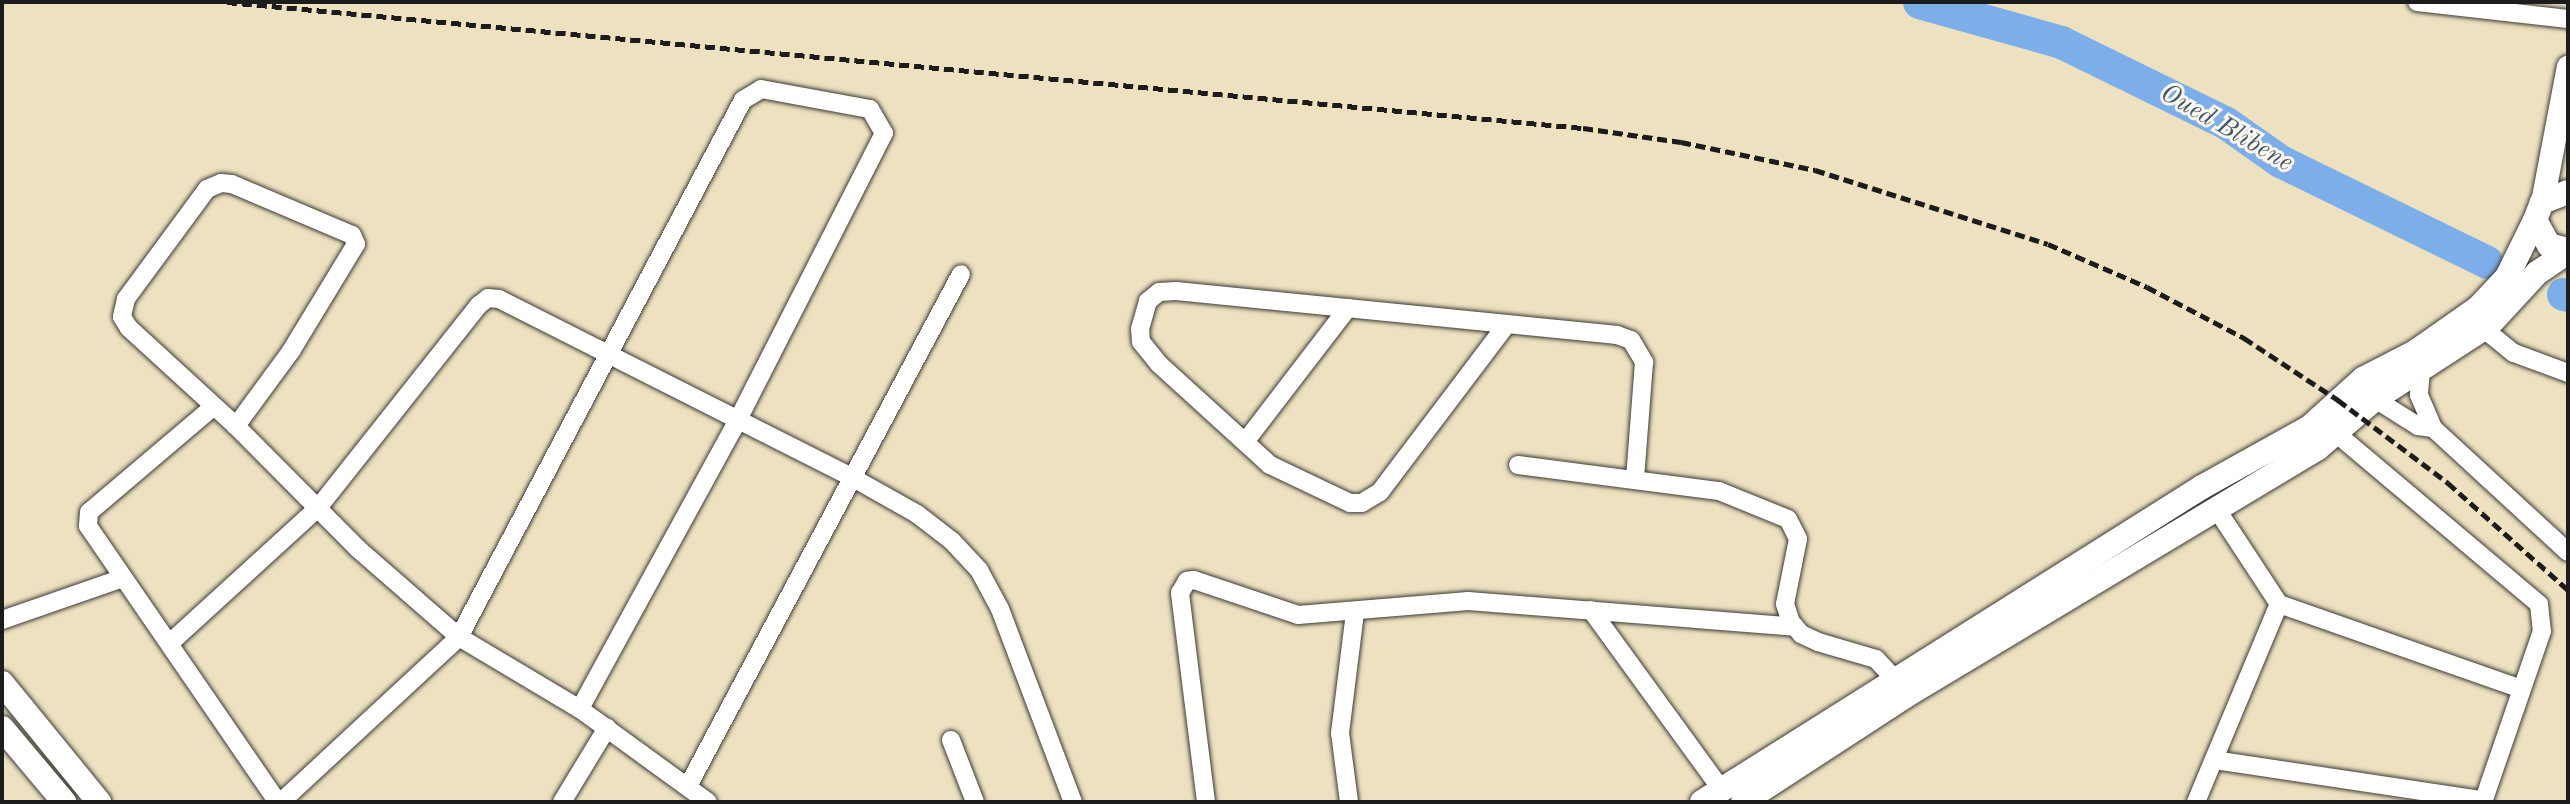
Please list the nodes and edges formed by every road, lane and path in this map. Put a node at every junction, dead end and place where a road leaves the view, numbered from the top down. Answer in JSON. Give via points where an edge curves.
{"nodes":[{"id":1,"x":2417,"y":2,"type":"edge"},
{"id":2,"x":2568,"y":19,"type":"edge"},
{"id":3,"x":2568,"y":66,"type":"edge"},
{"id":4,"x":2568,"y":192,"type":"edge"},
{"id":5,"x":2538,"y":211,"type":"junction"},
{"id":6,"x":2568,"y":251,"type":"edge"},
{"id":7,"x":961,"y":274,"type":"dead end"},
{"id":8,"x":1348,"y":308,"type":"junction"},
{"id":9,"x":1507,"y":324,"type":"junction"},
{"id":10,"x":2484,"y":328,"type":"junction"},
{"id":11,"x":605,"y":355,"type":"junction"},
{"id":12,"x":2421,"y":370,"type":"junction"},
{"id":13,"x":2568,"y":373,"type":"edge"},
{"id":14,"x":2375,"y":399,"type":"junction"},
{"id":15,"x":214,"y":407,"type":"junction"},
{"id":16,"x":739,"y":418,"type":"junction"},
{"id":17,"x":236,"y":426,"type":"junction"},
{"id":18,"x":2433,"y":428,"type":"junction"},
{"id":19,"x":2337,"y":434,"type":"junction"},
{"id":20,"x":1245,"y":442,"type":"junction"},
{"id":21,"x":1518,"y":465,"type":"dead end"},
{"id":22,"x":1635,"y":478,"type":"junction"},
{"id":23,"x":855,"y":479,"type":"junction"},
{"id":24,"x":2202,"y":487,"type":"junction"},
{"id":25,"x":318,"y":508,"type":"junction"},
{"id":26,"x":2216,"y":511,"type":"junction"},
{"id":27,"x":2568,"y":552,"type":"edge"},
{"id":28,"x":123,"y":579,"type":"junction"},
{"id":29,"x":2279,"y":604,"type":"junction"},
{"id":30,"x":1591,"y":610,"type":"junction"},
{"id":31,"x":1356,"y":613,"type":"junction"},
{"id":32,"x":2,"y":620,"type":"edge"},
{"id":33,"x":1795,"y":627,"type":"junction"},
{"id":34,"x":459,"y":637,"type":"junction"},
{"id":35,"x":171,"y":642,"type":"junction"},
{"id":36,"x":1894,"y":678,"type":"junction"},
{"id":37,"x":2,"y":683,"type":"edge"},
{"id":38,"x":2522,"y":689,"type":"junction"},
{"id":39,"x":580,"y":709,"type":"junction"},
{"id":40,"x":2,"y":728,"type":"edge"},
{"id":41,"x":607,"y":728,"type":"junction"},
{"id":42,"x":951,"y":740,"type":"dead end"},
{"id":43,"x":2214,"y":760,"type":"junction"},
{"id":44,"x":688,"y":786,"type":"junction"},
{"id":45,"x":1724,"y":796,"type":"edge"},
{"id":46,"x":2483,"y":801,"type":"edge"},
{"id":47,"x":64,"y":802,"type":"edge"},
{"id":48,"x":99,"y":802,"type":"edge"},
{"id":49,"x":279,"y":802,"type":"edge"},
{"id":50,"x":562,"y":802,"type":"edge"},
{"id":51,"x":708,"y":802,"type":"edge"},
{"id":52,"x":975,"y":802,"type":"edge"},
{"id":53,"x":1073,"y":802,"type":"edge"},
{"id":54,"x":1206,"y":802,"type":"edge"},
{"id":55,"x":1349,"y":802,"type":"edge"},
{"id":56,"x":2196,"y":802,"type":"edge"}],
"edges":[{"from":1,"to":2,"type":"street"},
{"from":3,"to":5,"type":"street"},
{"from":4,"to":5,"type":"main road"},
{"from":5,"to":6,"type":"main road","via":[[2549,246]]},
{"from":5,"to":24,"type":"main road","via":[[2507,277],[2478,308],[2415,352],[2363,379],[2294,438]]},
{"from":6,"to":10,"type":"main road","via":[[2537,273]]},
{"from":7,"to":23,"type":"street"},
{"from":8,"to":9,"type":"street"},
{"from":8,"to":20,"type":"street"},
{"from":8,"to":20,"type":"street","via":[[1176,291],[1159,292],[1148,301],[1142,313],[1142,342],[1158,363]]},
{"from":9,"to":20,"type":"street","via":[[1373,499],[1350,503],[1270,465]]},
{"from":9,"to":22,"type":"street","via":[[1617,335],[1641,351]]},
{"from":10,"to":12,"type":"main road"},
{"from":10,"to":13,"type":"street","via":[[2514,353]]},
{"from":11,"to":16,"type":"street"},
{"from":11,"to":16,"type":"street","via":[[751,92],[842,102],[870,110],[884,134]]},
{"from":11,"to":25,"type":"street","via":[[499,299],[488,298]]},
{"from":11,"to":34,"type":"street"},
{"from":12,"to":14,"type":"main road"},
{"from":12,"to":18,"type":"street","via":[[2419,395]]},
{"from":14,"to":18,"type":"street","via":[[2418,426]]},
{"from":14,"to":19,"type":"main road"},
{"from":15,"to":17,"type":"street"},
{"from":15,"to":17,"type":"street","via":[[122,317],[126,299],[207,189],[232,184],[352,235],[356,244],[291,351]]},
{"from":15,"to":28,"type":"street","via":[[89,512],[88,526]]},
{"from":16,"to":23,"type":"street"},
{"from":16,"to":39,"type":"street"},
{"from":17,"to":25,"type":"street"},
{"from":18,"to":27,"type":"street"},
{"from":19,"to":26,"type":"main road"},
{"from":19,"to":38,"type":"street","via":[[2539,604],[2544,621]]},
{"from":21,"to":22,"type":"street"},
{"from":22,"to":33,"type":"street","via":[[1719,491],[1788,519],[1798,539],[1785,604]]},
{"from":23,"to":44,"type":"street"},
{"from":23,"to":53,"type":"street","via":[[917,514],[979,570],[1000,610]]},
{"from":24,"to":26,"type":"main road","via":[[2222,491]]},
{"from":24,"to":36,"type":"main road"},
{"from":25,"to":34,"type":"street"},
{"from":25,"to":35,"type":"street"},
{"from":26,"to":29,"type":"street"},
{"from":26,"to":45,"type":"main road","via":[[1907,695]]},
{"from":28,"to":32,"type":"street"},
{"from":28,"to":35,"type":"street"},
{"from":29,"to":38,"type":"street"},
{"from":29,"to":43,"type":"street"},
{"from":30,"to":31,"type":"street","via":[[1468,601]]},
{"from":30,"to":33,"type":"street"},
{"from":30,"to":45,"type":"street"},
{"from":31,"to":54,"type":"street","via":[[1298,615],[1194,580],[1181,586]]},
{"from":31,"to":55,"type":"street","via":[[1340,733]]},
{"from":33,"to":36,"type":"street","via":[[1818,642],[1876,659]]},
{"from":34,"to":39,"type":"street"},
{"from":34,"to":49,"type":"street"},
{"from":35,"to":49,"type":"street"},
{"from":36,"to":45,"type":"main road"},
{"from":37,"to":48,"type":"main road"},
{"from":38,"to":46,"type":"street"},
{"from":39,"to":41,"type":"street"},
{"from":40,"to":47,"type":"main road"},
{"from":41,"to":44,"type":"street"},
{"from":41,"to":50,"type":"street"},
{"from":42,"to":52,"type":"street"},
{"from":43,"to":46,"type":"street"},
{"from":43,"to":56,"type":"street"},
{"from":44,"to":51,"type":"street"}]}
